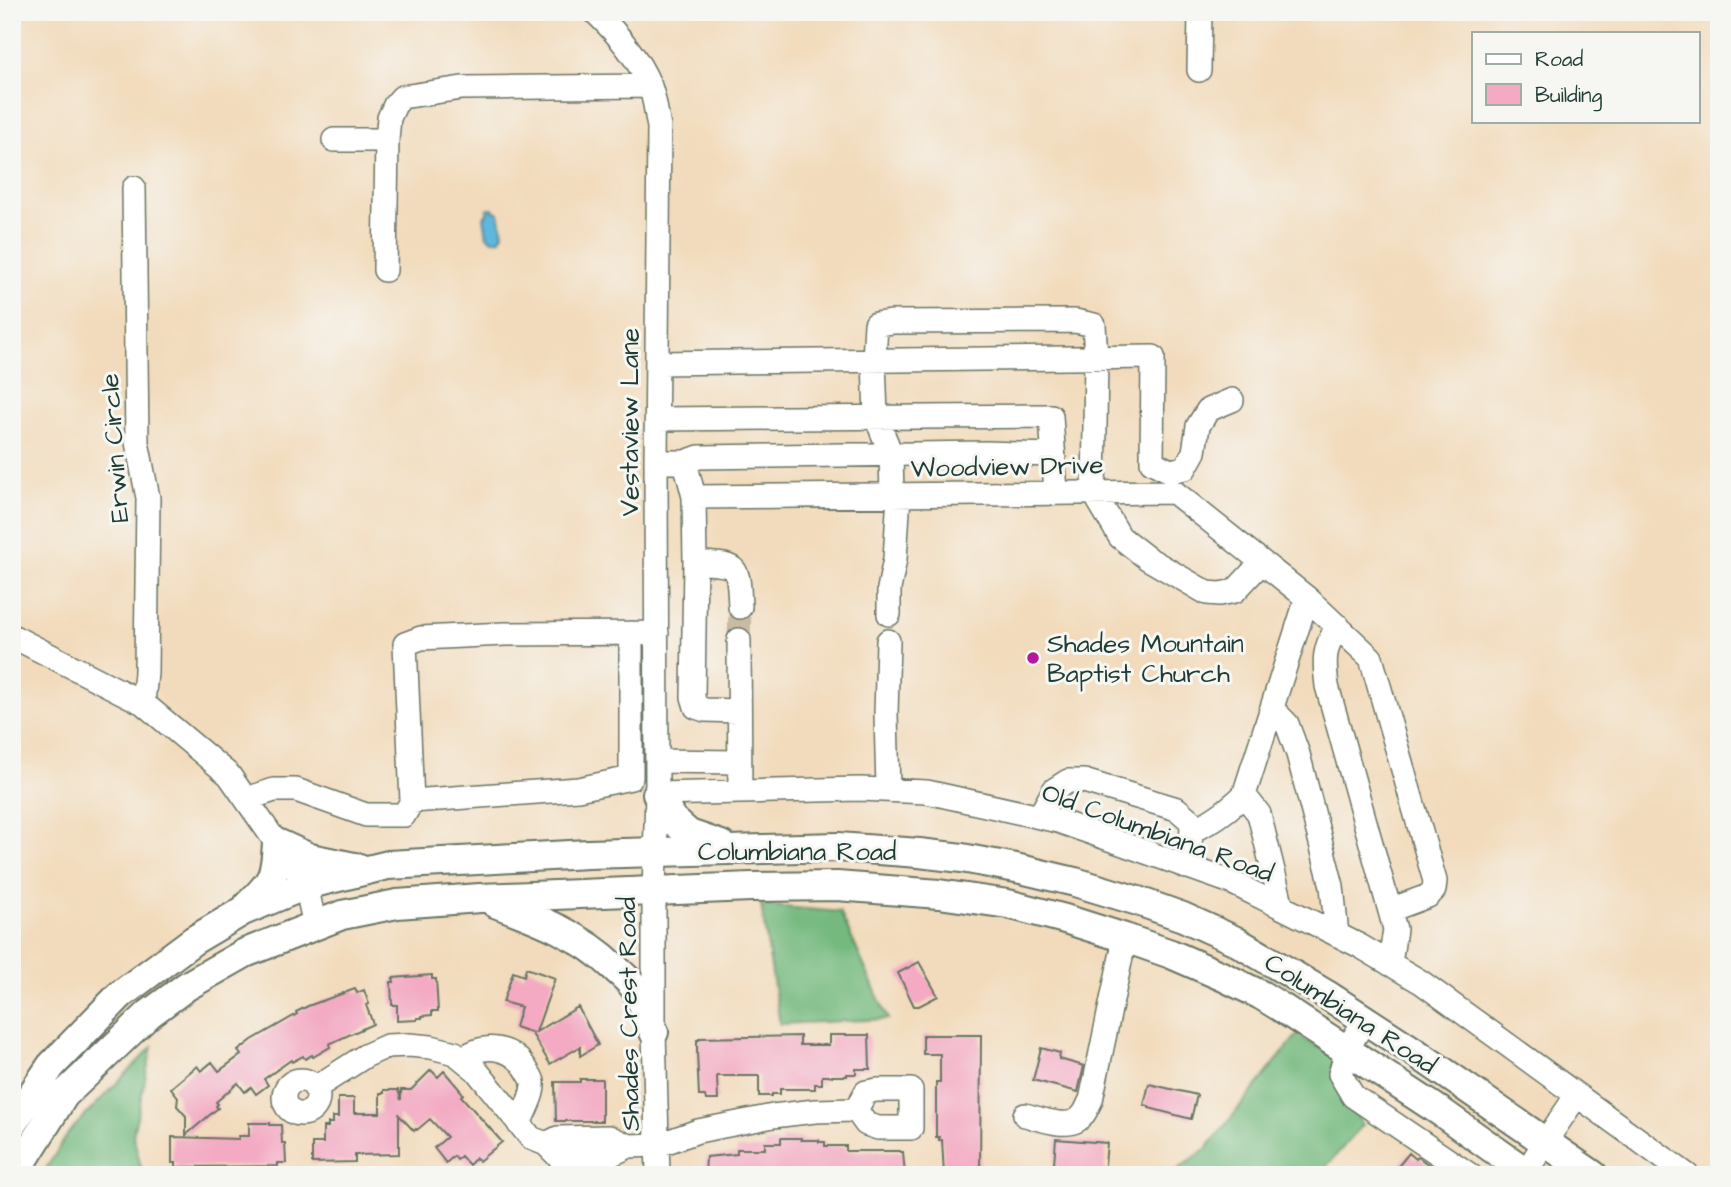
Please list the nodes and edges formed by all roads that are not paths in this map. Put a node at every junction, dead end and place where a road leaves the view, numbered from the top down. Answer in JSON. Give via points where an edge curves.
{"nodes":[{"id":1,"x":595,"y":12,"type":"edge"},
{"id":2,"x":1200,"y":12,"type":"edge"},
{"id":3,"x":1199,"y":70,"type":"dead end"},
{"id":4,"x":650,"y":86,"type":"junction"},
{"id":5,"x":334,"y":140,"type":"dead end"},
{"id":6,"x":387,"y":141,"type":"junction"},
{"id":7,"x":134,"y":188,"type":"dead end"},
{"id":8,"x":385,"y":270,"type":"dead end"},
{"id":9,"x":1096,"y":358,"type":"junction"},
{"id":10,"x":874,"y":360,"type":"junction"},
{"id":11,"x":658,"y":363,"type":"junction"},
{"id":12,"x":1232,"y":400,"type":"dead end"},
{"id":13,"x":876,"y":417,"type":"junction"},
{"id":14,"x":657,"y":419,"type":"junction"},
{"id":15,"x":891,"y":454,"type":"junction"},
{"id":16,"x":1052,"y":455,"type":"junction"},
{"id":17,"x":692,"y":459,"type":"junction"},
{"id":18,"x":656,"y":462,"type":"junction"},
{"id":19,"x":1056,"y":493,"type":"junction"},
{"id":20,"x":1094,"y":493,"type":"junction"},
{"id":21,"x":896,"y":495,"type":"junction"},
{"id":22,"x":694,"y":497,"type":"junction"},
{"id":23,"x":695,"y":562,"type":"junction"},
{"id":24,"x":1262,"y":562,"type":"junction"},
{"id":25,"x":1307,"y":598,"type":"junction"},
{"id":26,"x":740,"y":607,"type":"tunnel mouth"},
{"id":27,"x":889,"y":614,"type":"dead end"},
{"id":28,"x":1338,"y":626,"type":"junction"},
{"id":29,"x":631,"y":633,"type":"junction"},
{"id":30,"x":657,"y":633,"type":"junction"},
{"id":31,"x":12,"y":636,"type":"edge"},
{"id":32,"x":739,"y":640,"type":"tunnel mouth"},
{"id":33,"x":888,"y":641,"type":"dead end"},
{"id":34,"x":143,"y":703,"type":"junction"},
{"id":35,"x":631,"y":707,"type":"junction"},
{"id":36,"x":657,"y":707,"type":"junction"},
{"id":37,"x":738,"y":711,"type":"junction"},
{"id":38,"x":1271,"y":711,"type":"junction"},
{"id":39,"x":739,"y":762,"type":"junction"},
{"id":40,"x":631,"y":778,"type":"junction"},
{"id":41,"x":657,"y":778,"type":"junction"},
{"id":42,"x":888,"y":790,"type":"junction"},
{"id":43,"x":740,"y":792,"type":"junction"},
{"id":44,"x":1244,"y":795,"type":"junction"},
{"id":45,"x":246,"y":799,"type":"junction"},
{"id":46,"x":412,"y":801,"type":"junction"},
{"id":47,"x":1039,"y":817,"type":"junction"},
{"id":48,"x":1192,"y":830,"type":"junction"},
{"id":49,"x":277,"y":843,"type":"junction"},
{"id":50,"x":838,"y":847,"type":"junction"},
{"id":51,"x":734,"y":849,"type":"junction"},
{"id":52,"x":655,"y":852,"type":"junction"},
{"id":53,"x":1186,"y":867,"type":"junction"},
{"id":54,"x":368,"y":870,"type":"junction"},
{"id":55,"x":306,"y":885,"type":"junction"},
{"id":56,"x":837,"y":886,"type":"junction"},
{"id":57,"x":654,"y":890,"type":"junction"},
{"id":58,"x":480,"y":898,"type":"junction"},
{"id":59,"x":1138,"y":901,"type":"junction"},
{"id":60,"x":1282,"y":907,"type":"junction"},
{"id":61,"x":1390,"y":910,"type":"junction"},
{"id":62,"x":243,"y":911,"type":"junction"},
{"id":63,"x":315,"y":926,"type":"junction"},
{"id":64,"x":1337,"y":935,"type":"junction"},
{"id":65,"x":1125,"y":938,"type":"junction"},
{"id":66,"x":1390,"y":964,"type":"junction"},
{"id":67,"x":1365,"y":1020,"type":"junction"},
{"id":68,"x":654,"y":1032,"type":"junction"},
{"id":69,"x":1347,"y":1049,"type":"junction"},
{"id":70,"x":463,"y":1059,"type":"junction"},
{"id":71,"x":315,"y":1088,"type":"dead end"},
{"id":72,"x":1577,"y":1095,"type":"junction"},
{"id":73,"x":856,"y":1110,"type":"dead end"},
{"id":74,"x":1025,"y":1115,"type":"dead end"},
{"id":75,"x":519,"y":1124,"type":"junction"},
{"id":76,"x":12,"y":1125,"type":"edge"},
{"id":77,"x":1545,"y":1142,"type":"junction"},
{"id":78,"x":658,"y":1145,"type":"junction"},
{"id":79,"x":1528,"y":1174,"type":"edge"},
{"id":80,"x":14,"y":1175,"type":"edge"},
{"id":81,"x":658,"y":1175,"type":"edge"},
{"id":82,"x":1470,"y":1175,"type":"edge"},
{"id":83,"x":1593,"y":1175,"type":"edge"},
{"id":84,"x":1687,"y":1175,"type":"edge"}],
"edges":[{"from":1,"to":4,"type":"street","name":"Vestaview Lane","via":[[634,55]]},
{"from":2,"to":3,"type":"street"},
{"from":4,"to":6,"type":"street","via":[[463,88],[402,97],[389,118]]},
{"from":4,"to":11,"type":"street","name":"Vestaview Lane","via":[[659,127]]},
{"from":5,"to":6,"type":"street"},
{"from":6,"to":8,"type":"street"},
{"from":7,"to":34,"type":"street","name":"Erwin Circle","via":[[137,442],[148,498]]},
{"from":9,"to":10,"type":"street"},
{"from":9,"to":10,"type":"street","via":[[1094,325],[1075,321],[906,322],[876,324]]},
{"from":9,"to":12,"type":"street","via":[[1153,357],[1152,461],[1170,471],[1185,468],[1208,410]]},
{"from":9,"to":20,"type":"street"},
{"from":10,"to":11,"type":"street"},
{"from":10,"to":13,"type":"street"},
{"from":11,"to":14,"type":"street","name":"Vestaview Lane"},
{"from":13,"to":14,"type":"street"},
{"from":13,"to":15,"type":"street"},
{"from":13,"to":16,"type":"street","via":[[1051,416]]},
{"from":14,"to":18,"type":"street","name":"Vestaview Lane"},
{"from":15,"to":16,"type":"street"},
{"from":15,"to":17,"type":"street"},
{"from":15,"to":21,"type":"street"},
{"from":16,"to":19,"type":"street"},
{"from":17,"to":18,"type":"street"},
{"from":17,"to":22,"type":"street"},
{"from":18,"to":30,"type":"street","name":"Vestaview Lane"},
{"from":19,"to":20,"type":"street","name":"Woodview Drive"},
{"from":19,"to":21,"type":"street","name":"Woodview Drive"},
{"from":20,"to":24,"type":"street","name":"Woodview Drive","via":[[1174,492]]},
{"from":20,"to":24,"type":"street","via":[[1120,537],[1207,593],[1235,590]]},
{"from":21,"to":22,"type":"street","name":"Woodview Drive"},
{"from":21,"to":27,"type":"street"},
{"from":22,"to":23,"type":"street"},
{"from":23,"to":26,"type":"street","via":[[734,569],[739,575]]},
{"from":23,"to":37,"type":"street","via":[[696,707]]},
{"from":24,"to":25,"type":"street","name":"Woodview Drive"},
{"from":25,"to":28,"type":"street","name":"Woodview Drive"},
{"from":25,"to":38,"type":"street"},
{"from":28,"to":61,"type":"street","via":[[1326,649],[1327,686]]},
{"from":28,"to":61,"type":"street","name":"Woodview Drive","via":[[1371,658],[1435,881],[1428,896]]},
{"from":29,"to":30,"type":"street"},
{"from":29,"to":35,"type":"street"},
{"from":29,"to":46,"type":"street","via":[[421,638],[405,644]]},
{"from":30,"to":36,"type":"street","name":"Vestaview Lane"},
{"from":31,"to":34,"type":"street"},
{"from":32,"to":37,"type":"street"},
{"from":33,"to":42,"type":"street"},
{"from":34,"to":45,"type":"street","via":[[229,775]]},
{"from":35,"to":36,"type":"street"},
{"from":35,"to":40,"type":"street"},
{"from":36,"to":41,"type":"street","name":"Vestaview Lane"},
{"from":37,"to":39,"type":"street"},
{"from":38,"to":44,"type":"street"},
{"from":38,"to":64,"type":"street","via":[[1287,724],[1298,754],[1332,886]]},
{"from":39,"to":41,"type":"street"},
{"from":39,"to":43,"type":"street"},
{"from":40,"to":41,"type":"street"},
{"from":40,"to":46,"type":"street","via":[[578,789]]},
{"from":41,"to":43,"type":"street","name":"Old Columbiana Road"},
{"from":41,"to":51,"type":"main road","via":[[672,819],[689,834]]},
{"from":41,"to":52,"type":"street","name":"Vestaview Lane"},
{"from":42,"to":43,"type":"street","name":"Old Columbiana Road"},
{"from":42,"to":47,"type":"street","name":"Old Columbiana Road","via":[[927,792]]},
{"from":44,"to":48,"type":"street"},
{"from":44,"to":60,"type":"street","via":[[1259,814]]},
{"from":45,"to":46,"type":"street","via":[[274,790],[296,790],[366,815],[404,815]]},
{"from":45,"to":49,"type":"street"},
{"from":47,"to":48,"type":"street","via":[[1054,790],[1068,781],[1084,781],[1177,810],[1191,821]]},
{"from":47,"to":53,"type":"street","name":"Old Columbiana Road"},
{"from":48,"to":53,"type":"street"},
{"from":49,"to":54,"type":"main road","via":[[310,858]]},
{"from":49,"to":55,"type":"street"},
{"from":49,"to":62,"type":"main road","via":[[268,886]]},
{"from":50,"to":51,"type":"main road","name":"Columbiana Road"},
{"from":50,"to":56,"type":"main road"},
{"from":50,"to":59,"type":"main road","name":"Columbiana Road","via":[[962,858]]},
{"from":51,"to":52,"type":"main road","name":"Columbiana Road"},
{"from":52,"to":54,"type":"main road","name":"Columbiana Road","via":[[388,865]]},
{"from":52,"to":57,"type":"street","name":"Shades Crest Road"},
{"from":53,"to":60,"type":"street","name":"Old Columbiana Road"},
{"from":54,"to":55,"type":"main road","name":"Columbiana Road"},
{"from":55,"to":62,"type":"main road","name":"Columbiana Road"},
{"from":55,"to":63,"type":"street"},
{"from":56,"to":57,"type":"main road","name":"Columbiana Road"},
{"from":56,"to":65,"type":"main road","name":"Columbiana Road","via":[[1008,904]]},
{"from":57,"to":58,"type":"main road","name":"Columbiana Road"},
{"from":57,"to":68,"type":"street","name":"Shades Crest Road"},
{"from":58,"to":63,"type":"main road","name":"Columbiana Road","via":[[397,904],[342,915]]},
{"from":58,"to":68,"type":"main road","via":[[554,926],[598,953],[632,985]]},
{"from":59,"to":65,"type":"main road"},
{"from":59,"to":67,"type":"main road","name":"Columbiana Road","via":[[1234,940]]},
{"from":60,"to":64,"type":"street","name":"Old Columbiana Road"},
{"from":61,"to":66,"type":"street","via":[[1395,929]]},
{"from":62,"to":76,"type":"main road","name":"Columbiana Road","via":[[194,940],[120,995],[51,1066]]},
{"from":63,"to":80,"type":"main road","name":"Columbiana Road","via":[[245,953],[149,1014],[64,1095]]},
{"from":64,"to":66,"type":"street","name":"Old Columbiana Road"},
{"from":65,"to":69,"type":"main road","name":"Columbiana Road","via":[[1261,995]]},
{"from":65,"to":74,"type":"street","via":[[1091,1100],[1081,1118],[1061,1123]]},
{"from":66,"to":72,"type":"street","name":"Old Columbiana Road"},
{"from":67,"to":69,"type":"street"},
{"from":67,"to":77,"type":"main road","name":"Columbiana Road"},
{"from":68,"to":78,"type":"street","name":"Shades Crest Road"},
{"from":69,"to":79,"type":"main road","name":"Columbiana Road"},
{"from":69,"to":82,"type":"street","via":[[1340,1074],[1353,1096]]},
{"from":70,"to":71,"type":"street","via":[[431,1046],[387,1046]]},
{"from":70,"to":75,"type":"street"},
{"from":70,"to":75,"type":"street","via":[[470,1053],[498,1048],[525,1065],[533,1081]]},
{"from":72,"to":77,"type":"street"},
{"from":72,"to":84,"type":"street","name":"Old Columbiana Road"},
{"from":73,"to":78,"type":"street","via":[[773,1116],[698,1130]]},
{"from":75,"to":78,"type":"street","via":[[558,1156],[608,1156],[629,1146]]},
{"from":77,"to":79,"type":"street"},
{"from":77,"to":83,"type":"main road","name":"Columbiana Road"},
{"from":78,"to":81,"type":"street","name":"Shades Crest Road"}]}
